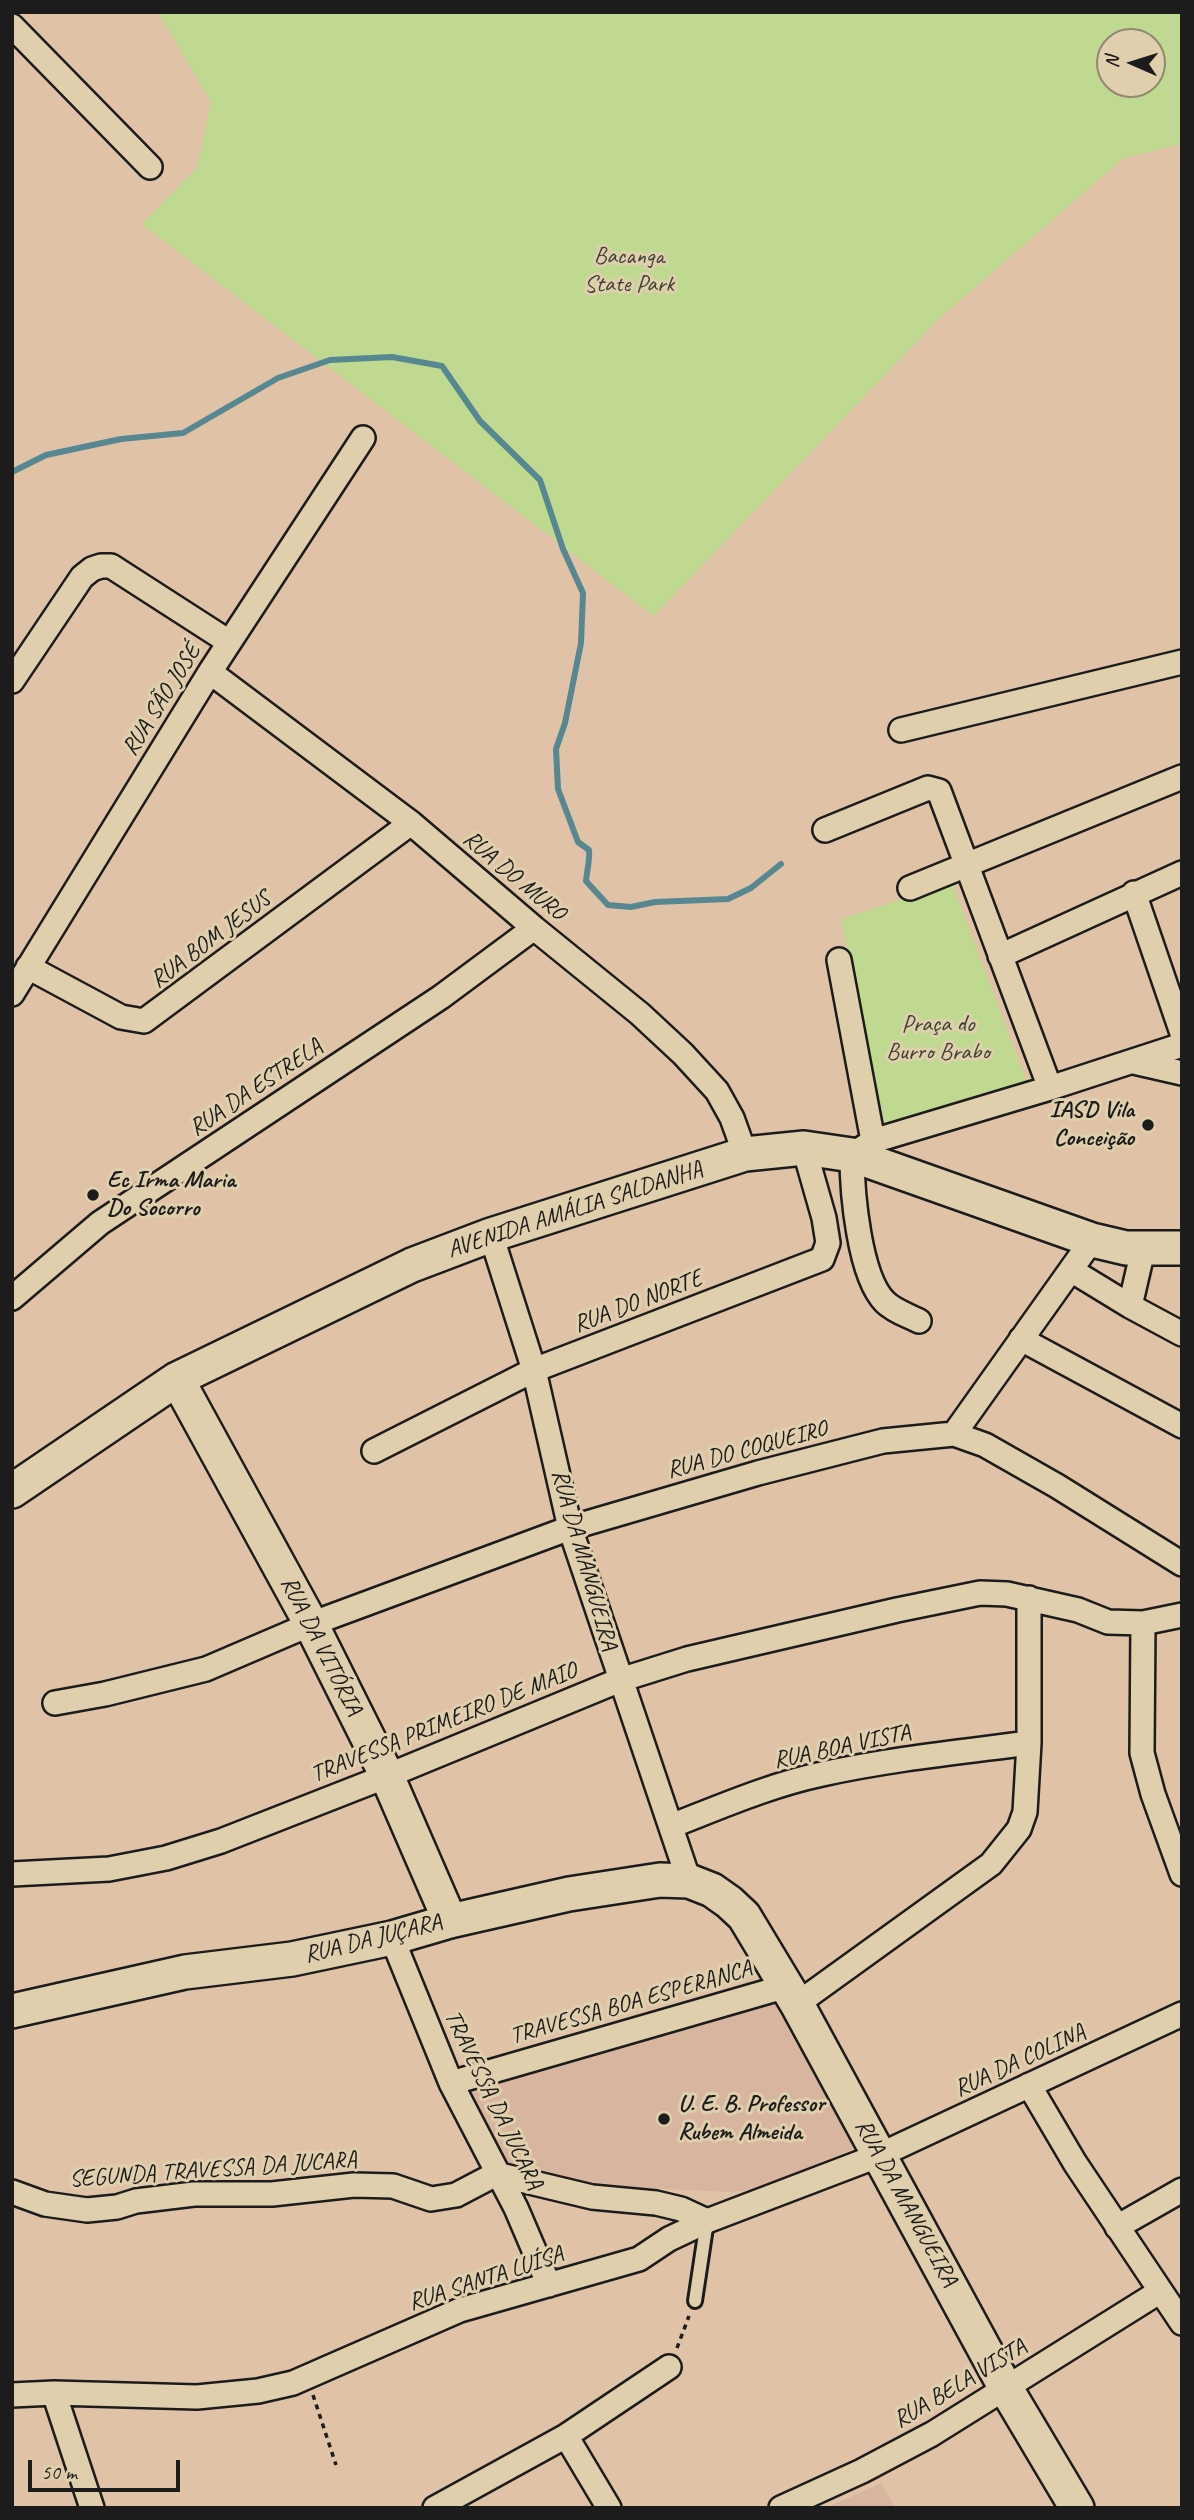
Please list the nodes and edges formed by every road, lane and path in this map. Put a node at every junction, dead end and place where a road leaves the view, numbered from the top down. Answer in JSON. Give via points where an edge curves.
{"nodes":[{"id":1,"x":12,"y":26,"type":"edge"},
{"id":2,"x":22,"y":48,"type":"edge"},
{"id":3,"x":150,"y":167,"type":"dead end"},
{"id":4,"x":363,"y":438,"type":"dead end"},
{"id":5,"x":229,"y":642,"type":"junction"},
{"id":6,"x":1182,"y":662,"type":"edge"},
{"id":7,"x":210,"y":672,"type":"junction"},
{"id":8,"x":12,"y":681,"type":"edge"},
{"id":9,"x":901,"y":730,"type":"dead end"},
{"id":10,"x":1182,"y":777,"type":"edge"},
{"id":11,"x":411,"y":823,"type":"junction"},
{"id":12,"x":825,"y":830,"type":"dead end"},
{"id":13,"x":965,"y":866,"type":"junction"},
{"id":14,"x":1182,"y":873,"type":"edge"},
{"id":15,"x":910,"y":888,"type":"dead end"},
{"id":16,"x":1134,"y":893,"type":"junction"},
{"id":17,"x":534,"y":928,"type":"junction"},
{"id":18,"x":1000,"y":956,"type":"junction"},
{"id":19,"x":839,"y":960,"type":"dead end"},
{"id":20,"x":28,"y":967,"type":"junction"},
{"id":21,"x":12,"y":995,"type":"edge"},
{"id":22,"x":1182,"y":1033,"type":"edge"},
{"id":23,"x":1182,"y":1045,"type":"edge"},
{"id":24,"x":1134,"y":1062,"type":"junction"},
{"id":25,"x":1182,"y":1073,"type":"edge"},
{"id":26,"x":1050,"y":1088,"type":"junction"},
{"id":27,"x":804,"y":1148,"type":"junction"},
{"id":28,"x":862,"y":1148,"type":"junction"},
{"id":29,"x":745,"y":1154,"type":"junction"},
{"id":30,"x":491,"y":1235,"type":"junction"},
{"id":31,"x":1093,"y":1240,"type":"junction"},
{"id":32,"x":1182,"y":1248,"type":"edge"},
{"id":33,"x":1143,"y":1250,"type":"junction"},
{"id":34,"x":1071,"y":1269,"type":"junction"},
{"id":35,"x":12,"y":1298,"type":"edge"},
{"id":36,"x":1130,"y":1306,"type":"junction"},
{"id":37,"x":919,"y":1321,"type":"dead end"},
{"id":38,"x":1182,"y":1335,"type":"edge"},
{"id":39,"x":1021,"y":1339,"type":"junction"},
{"id":40,"x":534,"y":1370,"type":"junction"},
{"id":41,"x":177,"y":1379,"type":"junction"},
{"id":42,"x":1182,"y":1426,"type":"edge"},
{"id":43,"x":954,"y":1434,"type":"junction"},
{"id":44,"x":374,"y":1451,"type":"dead end"},
{"id":45,"x":12,"y":1491,"type":"edge"},
{"id":46,"x":570,"y":1528,"type":"junction"},
{"id":47,"x":1182,"y":1564,"type":"edge"},
{"id":48,"x":1029,"y":1598,"type":"junction"},
{"id":49,"x":1182,"y":1615,"type":"edge"},
{"id":50,"x":1143,"y":1623,"type":"junction"},
{"id":51,"x":311,"y":1624,"type":"junction"},
{"id":52,"x":620,"y":1680,"type":"junction"},
{"id":53,"x":55,"y":1703,"type":"dead end"},
{"id":54,"x":1029,"y":1744,"type":"junction"},
{"id":55,"x":387,"y":1776,"type":"junction"},
{"id":56,"x":671,"y":1826,"type":"junction"},
{"id":57,"x":12,"y":1874,"type":"edge"},
{"id":58,"x":1182,"y":1874,"type":"edge"},
{"id":59,"x":688,"y":1881,"type":"junction"},
{"id":60,"x":730,"y":1902,"type":"joint"},
{"id":61,"x":450,"y":1921,"type":"junction"},
{"id":62,"x":392,"y":1938,"type":"junction"},
{"id":63,"x":792,"y":1995,"type":"junction"},
{"id":64,"x":12,"y":2011,"type":"edge"},
{"id":65,"x":1182,"y":2014,"type":"edge"},
{"id":66,"x":450,"y":2082,"type":"junction"},
{"id":67,"x":1029,"y":2085,"type":"junction"},
{"id":68,"x":880,"y":2155,"type":"junction"},
{"id":69,"x":496,"y":2174,"type":"junction"},
{"id":70,"x":1182,"y":2190,"type":"edge"},
{"id":71,"x":12,"y":2192,"type":"edge"},
{"id":72,"x":707,"y":2221,"type":"junction"},
{"id":73,"x":1117,"y":2227,"type":"junction"},
{"id":74,"x":549,"y":2285,"type":"junction"},
{"id":75,"x":1159,"y":2292,"type":"junction"},
{"id":76,"x":695,"y":2301,"type":"joint"},
{"id":77,"x":1182,"y":2323,"type":"edge"},
{"id":78,"x":669,"y":2367,"type":"joint"},
{"id":79,"x":307,"y":2376,"type":"junction"},
{"id":80,"x":1005,"y":2387,"type":"junction"},
{"id":81,"x":54,"y":2393,"type":"junction"},
{"id":82,"x":12,"y":2395,"type":"edge"},
{"id":83,"x":566,"y":2436,"type":"junction"},
{"id":84,"x":336,"y":2465,"type":"dead end"},
{"id":85,"x":92,"y":2508,"type":"edge"},
{"id":86,"x":435,"y":2508,"type":"edge"},
{"id":87,"x":609,"y":2508,"type":"edge"},
{"id":88,"x":780,"y":2508,"type":"edge"},
{"id":89,"x":1077,"y":2508,"type":"edge"}],
"edges":[{"from":1,"to":2,"type":"street"},
{"from":2,"to":3,"type":"street"},
{"from":4,"to":5,"type":"street","name":"RUA SÃO JOSÉ"},
{"from":5,"to":7,"type":"street","name":"RUA SÃO JOSÉ"},
{"from":5,"to":8,"type":"street","via":[[130,577],[111,566],[101,566],[82,577]]},
{"from":6,"to":9,"type":"street"},
{"from":7,"to":11,"type":"street","name":"RUA DO MURO"},
{"from":7,"to":20,"type":"street","name":"RUA SÃO JOSÉ"},
{"from":10,"to":13,"type":"street"},
{"from":11,"to":17,"type":"street","name":"RUA DO MURO"},
{"from":11,"to":20,"type":"street","name":"RUA BOM JESUS","via":[[144,1021],[121,1017]]},
{"from":12,"to":13,"type":"street","via":[[934,788],[944,801]]},
{"from":13,"to":15,"type":"street"},
{"from":13,"to":18,"type":"street"},
{"from":14,"to":16,"type":"street"},
{"from":16,"to":18,"type":"street"},
{"from":16,"to":22,"type":"street"},
{"from":17,"to":29,"type":"street","name":"RUA DO MURO","via":[[683,1054],[717,1091]]},
{"from":17,"to":35,"type":"street","name":"RUA DA ESTRELA","via":[[441,997],[100,1223]]},
{"from":18,"to":26,"type":"street"},
{"from":19,"to":28,"type":"street"},
{"from":20,"to":21,"type":"street","name":"RUA SÃO JOSÉ"},
{"from":23,"to":24,"type":"street"},
{"from":24,"to":25,"type":"street"},
{"from":24,"to":26,"type":"street"},
{"from":26,"to":28,"type":"street"},
{"from":27,"to":28,"type":"street","name":"AVENIDA AMÁLIA SALDANHA"},
{"from":27,"to":29,"type":"street","name":"AVENIDA AMÁLIA SALDANHA"},
{"from":27,"to":40,"type":"street","name":"RUA DO NORTE","via":[[828,1242],[822,1259]]},
{"from":28,"to":31,"type":"street","name":"AVENIDA AMÁLIA SALDANHA"},
{"from":28,"to":37,"type":"street","via":[[852,1190],[876,1289],[886,1302]]},
{"from":29,"to":30,"type":"street","name":"AVENIDA AMÁLIA SALDANHA"},
{"from":30,"to":40,"type":"street","name":"RUA DA MANGUEIRA"},
{"from":30,"to":41,"type":"street","name":"AVENIDA AMÁLIA SALDANHA","via":[[412,1265]]},
{"from":31,"to":33,"type":"street","name":"AVENIDA AMÁLIA SALDANHA"},
{"from":31,"to":34,"type":"street"},
{"from":32,"to":33,"type":"street","name":"AVENIDA AMÁLIA SALDANHA"},
{"from":33,"to":36,"type":"street"},
{"from":34,"to":36,"type":"street"},
{"from":34,"to":39,"type":"street"},
{"from":36,"to":38,"type":"street"},
{"from":39,"to":42,"type":"street"},
{"from":39,"to":43,"type":"street"},
{"from":40,"to":44,"type":"street","name":"RUA DO NORTE"},
{"from":40,"to":46,"type":"street","name":"RUA DA MANGUEIRA"},
{"from":41,"to":45,"type":"street","name":"AVENIDA AMÁLIA SALDANHA"},
{"from":41,"to":51,"type":"street","name":"RUA DA VITÓRIA"},
{"from":43,"to":46,"type":"street","name":"RUA DO COQUEIRO","via":[[883,1441]]},
{"from":43,"to":47,"type":"street","name":"RUA DO COQUEIRO","via":[[1057,1486]]},
{"from":46,"to":51,"type":"street","name":"RUA DO COQUEIRO"},
{"from":46,"to":52,"type":"street","name":"RUA DA MANGUEIRA"},
{"from":48,"to":50,"type":"street","name":"TRAVESSA PRIMEIRO DE MAIO","via":[[1078,1609],[1108,1622]]},
{"from":48,"to":52,"type":"street","name":"TRAVESSA PRIMEIRO DE MAIO","via":[[980,1593],[897,1609],[687,1659]]},
{"from":48,"to":54,"type":"street","name":"TRAVESSA BOA ESPERANCA"},
{"from":49,"to":50,"type":"street","name":"TRAVESSA PRIMEIRO DE MAIO"},
{"from":50,"to":58,"type":"street","via":[[1142,1753]]},
{"from":51,"to":53,"type":"street","name":"RUA DO COQUEIRO","via":[[206,1669]]},
{"from":51,"to":55,"type":"street","name":"RUA DA VITÓRIA"},
{"from":52,"to":55,"type":"street","name":"TRAVESSA PRIMEIRO DE MAIO"},
{"from":52,"to":56,"type":"street","name":"RUA DA MANGUEIRA"},
{"from":54,"to":56,"type":"street","name":"RUA BOA VISTA","via":[[821,1774]]},
{"from":54,"to":63,"type":"street","name":"TRAVESSA BOA ESPERANCA","via":[[1025,1812],[1019,1829],[990,1864]]},
{"from":55,"to":57,"type":"street","name":"TRAVESSA PRIMEIRO DE MAIO","via":[[166,1858],[108,1869]]},
{"from":55,"to":61,"type":"street","name":"RUA DA VITÓRIA"},
{"from":56,"to":59,"type":"street","name":"RUA DA MANGUEIRA"},
{"from":59,"to":60,"type":"street","name":"RUA DA JUÇARA"},
{"from":59,"to":61,"type":"street","name":"RUA DA JUÇARA","via":[[660,1880],[569,1894]]},
{"from":60,"to":63,"type":"street","name":"RUA DA MANGUEIRA","via":[[744,1916]]},
{"from":61,"to":62,"type":"street","name":"RUA DA JUÇARA"},
{"from":62,"to":64,"type":"street","name":"RUA DA JUÇARA","via":[[292,1959],[185,1972]]},
{"from":62,"to":66,"type":"street","name":"TRAVESSA DA JUCARA"},
{"from":63,"to":66,"type":"street","name":"TRAVESSA BOA ESPERANCA"},
{"from":63,"to":68,"type":"street","name":"RUA DA MANGUEIRA"},
{"from":65,"to":67,"type":"street","name":"RUA DA COLINA"},
{"from":66,"to":69,"type":"street","name":"TRAVESSA DA JUCARA"},
{"from":67,"to":68,"type":"street","name":"RUA DA COLINA"},
{"from":67,"to":73,"type":"street"},
{"from":68,"to":72,"type":"street","name":"RUA SANTA LUÍSA"},
{"from":68,"to":80,"type":"street","name":"RUA DA MANGUEIRA"},
{"from":69,"to":71,"type":"street","name":"SEGUNDA TRAVESSA DA JUCARA","via":[[456,2195],[431,2200],[393,2186],[354,2185],[272,2194],[194,2194],[87,2210],[45,2204]]},
{"from":69,"to":72,"type":"street","via":[[592,2197],[656,2203]]},
{"from":69,"to":74,"type":"street","name":"TRAVESSA DA JUCARA"},
{"from":70,"to":73,"type":"street"},
{"from":72,"to":74,"type":"street","name":"RUA SANTA LUÍSA","via":[[639,2259]]},
{"from":72,"to":76,"type":"lane"},
{"from":73,"to":75,"type":"street"},
{"from":74,"to":79,"type":"street","name":"RUA SANTA LUÍSA","via":[[460,2310]]},
{"from":75,"to":77,"type":"street"},
{"from":75,"to":80,"type":"street","name":"RUA BELA VISTA"},
{"from":76,"to":78,"type":"path"},
{"from":78,"to":83,"type":"street"},
{"from":79,"to":81,"type":"street","name":"RUA SANTA LUÍSA","via":[[258,2392],[197,2397]]},
{"from":79,"to":84,"type":"path"},
{"from":80,"to":88,"type":"street","name":"RUA BELA VISTA","via":[[932,2434]]},
{"from":80,"to":89,"type":"street","name":"RUA DA MANGUEIRA"},
{"from":81,"to":82,"type":"street","name":"RUA SANTA LUÍSA"},
{"from":81,"to":85,"type":"street"},
{"from":83,"to":86,"type":"street"},
{"from":83,"to":87,"type":"street"}]}
